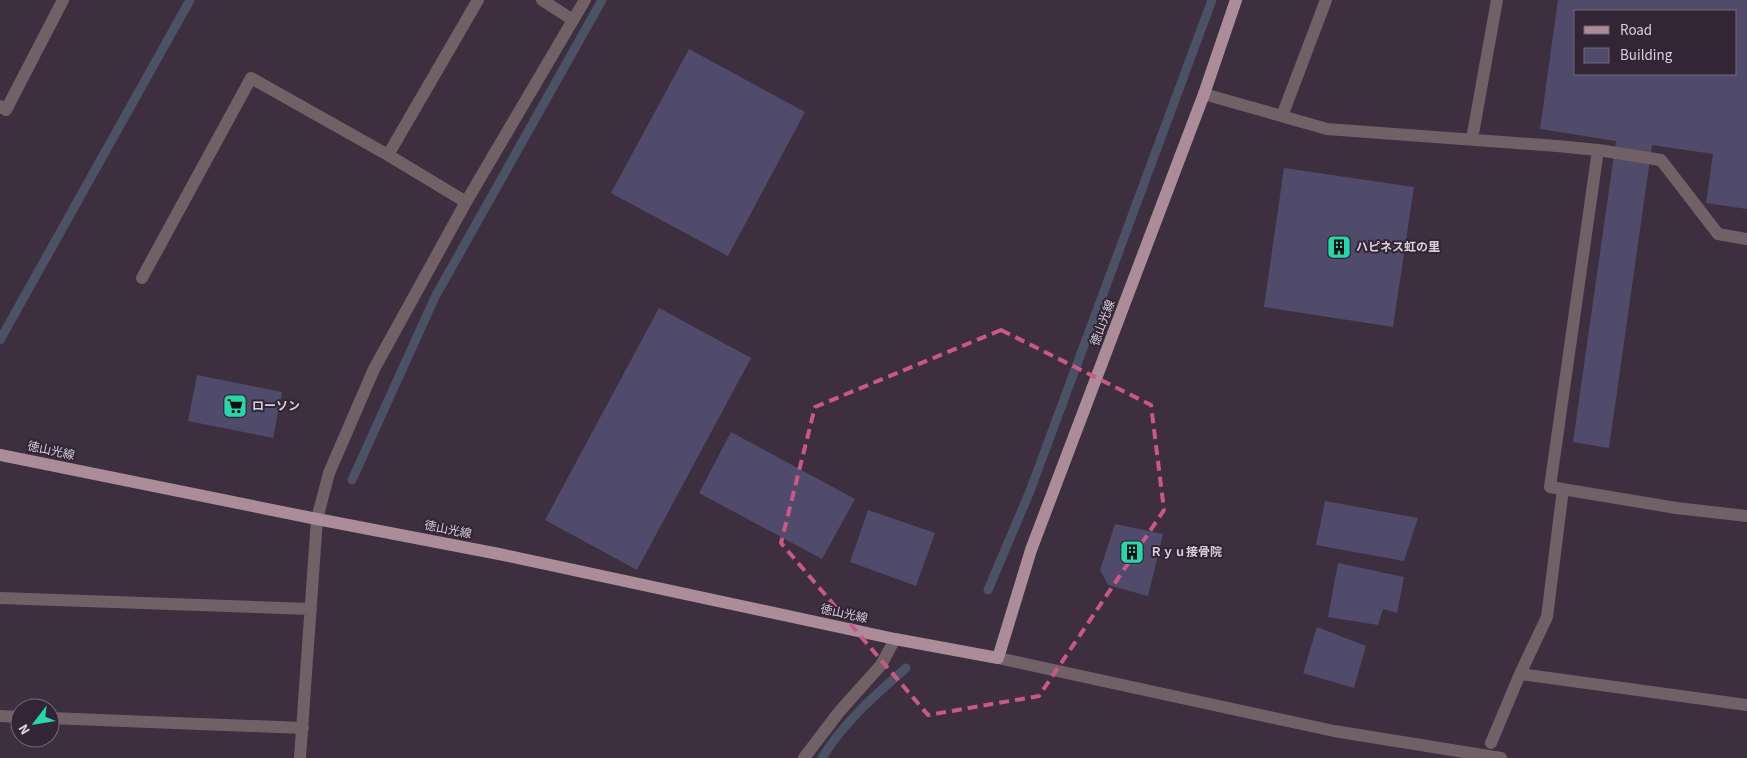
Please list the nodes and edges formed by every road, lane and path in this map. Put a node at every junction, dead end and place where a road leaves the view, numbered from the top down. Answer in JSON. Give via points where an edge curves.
{"nodes":[{"id":1,"x":63,"y":0,"type":"edge"},
{"id":2,"x":478,"y":0,"type":"edge"},
{"id":3,"x":542,"y":0,"type":"edge"},
{"id":4,"x":584,"y":0,"type":"edge"},
{"id":5,"x":1236,"y":0,"type":"edge"},
{"id":6,"x":1326,"y":0,"type":"edge"},
{"id":7,"x":1498,"y":0,"type":"edge"},
{"id":8,"x":573,"y":20,"type":"junction"},
{"id":9,"x":1204,"y":94,"type":"junction"},
{"id":10,"x":0,"y":106,"type":"edge"},
{"id":11,"x":1282,"y":116,"type":"junction"},
{"id":12,"x":1472,"y":140,"type":"junction"},
{"id":13,"x":1598,"y":150,"type":"junction"},
{"id":14,"x":388,"y":155,"type":"junction"},
{"id":15,"x":466,"y":202,"type":"junction"},
{"id":16,"x":1747,"y":239,"type":"edge"},
{"id":17,"x":142,"y":278,"type":"dead end"},
{"id":18,"x":0,"y":455,"type":"edge"},
{"id":19,"x":1563,"y":489,"type":"junction"},
{"id":20,"x":1747,"y":516,"type":"edge"},
{"id":21,"x":317,"y":519,"type":"junction"},
{"id":22,"x":0,"y":598,"type":"edge"},
{"id":23,"x":311,"y":609,"type":"junction"},
{"id":24,"x":895,"y":640,"type":"junction"},
{"id":25,"x":998,"y":658,"type":"junction"},
{"id":26,"x":1520,"y":674,"type":"junction"},
{"id":27,"x":1747,"y":704,"type":"edge"},
{"id":28,"x":60,"y":718,"type":"edge"},
{"id":29,"x":303,"y":728,"type":"junction"},
{"id":30,"x":1491,"y":743,"type":"dead end"},
{"id":31,"x":300,"y":758,"type":"edge"},
{"id":32,"x":804,"y":758,"type":"edge"},
{"id":33,"x":1502,"y":758,"type":"edge"}],
"edges":[{"from":1,"to":10,"type":"street","via":[[6,110]]},
{"from":2,"to":14,"type":"street"},
{"from":3,"to":8,"type":"street"},
{"from":4,"to":8,"type":"street"},
{"from":5,"to":9,"type":"main road","name":"徳山光線"},
{"from":6,"to":11,"type":"street"},
{"from":7,"to":12,"type":"street"},
{"from":8,"to":15,"type":"street"},
{"from":9,"to":11,"type":"street"},
{"from":9,"to":25,"type":"main road","name":"徳山光線","via":[[1031,550]]},
{"from":11,"to":12,"type":"street","via":[[1327,129]]},
{"from":12,"to":13,"type":"street"},
{"from":13,"to":16,"type":"street","via":[[1661,160],[1718,234]]},
{"from":13,"to":19,"type":"street","via":[[1550,487]]},
{"from":14,"to":15,"type":"street"},
{"from":14,"to":17,"type":"street","via":[[251,78]]},
{"from":15,"to":21,"type":"street","via":[[374,370],[328,474]]},
{"from":18,"to":21,"type":"main road","name":"徳山光線"},
{"from":19,"to":20,"type":"street"},
{"from":19,"to":26,"type":"street","via":[[1547,617]]},
{"from":21,"to":23,"type":"street"},
{"from":21,"to":24,"type":"main road","name":"徳山光線","via":[[509,556]]},
{"from":22,"to":23,"type":"street"},
{"from":23,"to":29,"type":"street"},
{"from":24,"to":25,"type":"main road","name":"徳山光線"},
{"from":24,"to":32,"type":"street","via":[[881,665]]},
{"from":25,"to":33,"type":"street","via":[[1334,731]]},
{"from":26,"to":27,"type":"street"},
{"from":26,"to":30,"type":"street"},
{"from":28,"to":29,"type":"street"},
{"from":29,"to":31,"type":"street"}]}
